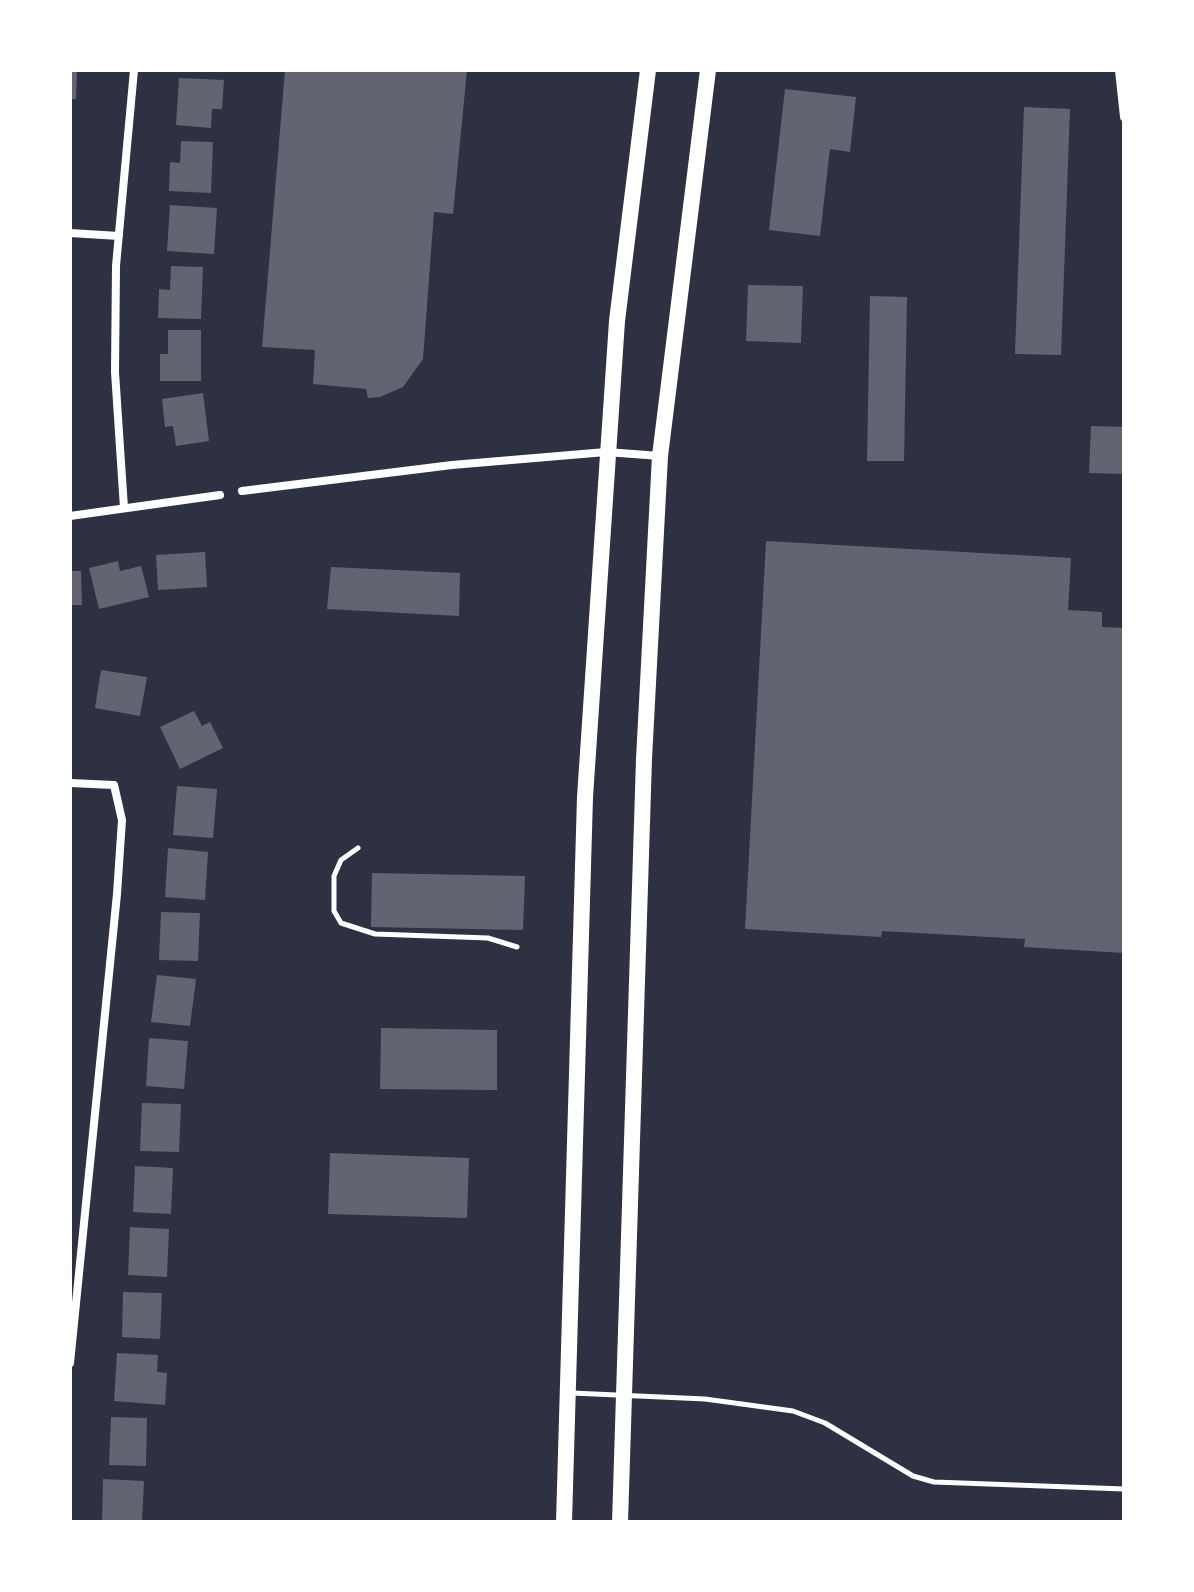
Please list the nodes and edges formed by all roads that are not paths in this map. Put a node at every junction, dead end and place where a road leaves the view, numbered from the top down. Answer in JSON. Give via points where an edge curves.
{"nodes":[{"id":1,"x":134,"y":70,"type":"edge"},
{"id":2,"x":648,"y":70,"type":"edge"},
{"id":3,"x":708,"y":70,"type":"edge"},
{"id":4,"x":1119,"y":70,"type":"edge"},
{"id":5,"x":1124,"y":117,"type":"edge"},
{"id":6,"x":70,"y":233,"type":"edge"},
{"id":7,"x":119,"y":236,"type":"junction"},
{"id":8,"x":606,"y":452,"type":"junction"},
{"id":9,"x":660,"y":456,"type":"junction"},
{"id":10,"x":242,"y":491,"type":"dead end"},
{"id":11,"x":220,"y":495,"type":"dead end"},
{"id":12,"x":124,"y":508,"type":"junction"},
{"id":13,"x":70,"y":516,"type":"edge"},
{"id":14,"x":70,"y":783,"type":"edge"},
{"id":15,"x":358,"y":848,"type":"dead end"},
{"id":16,"x":517,"y":947,"type":"dead end"},
{"id":17,"x":70,"y":1363,"type":"edge"},
{"id":18,"x":567,"y":1393,"type":"junction"},
{"id":19,"x":624,"y":1395,"type":"junction"},
{"id":20,"x":1124,"y":1489,"type":"edge"},
{"id":21,"x":564,"y":1522,"type":"edge"},
{"id":22,"x":620,"y":1522,"type":"edge"}],
"edges":[{"from":1,"to":7,"type":"street"},
{"from":2,"to":8,"type":"main road"},
{"from":3,"to":9,"type":"main road"},
{"from":4,"to":5,"type":"street"},
{"from":6,"to":7,"type":"street"},
{"from":7,"to":12,"type":"street","via":[[115,372]]},
{"from":8,"to":9,"type":"street"},
{"from":8,"to":10,"type":"street"},
{"from":8,"to":18,"type":"main road","via":[[585,801]]},
{"from":9,"to":19,"type":"main road","via":[[644,759]]},
{"from":11,"to":12,"type":"street"},
{"from":12,"to":13,"type":"street"},
{"from":14,"to":17,"type":"street","via":[[114,785],[122,820]]},
{"from":15,"to":16,"type":"lane","via":[[341,860],[334,876],[334,911],[341,923],[375,934],[488,938]]},
{"from":18,"to":19,"type":"lane"},
{"from":18,"to":21,"type":"main road"},
{"from":19,"to":20,"type":"lane","via":[[793,1411],[825,1423],[913,1476],[934,1482]]},
{"from":19,"to":22,"type":"main road"}]}
